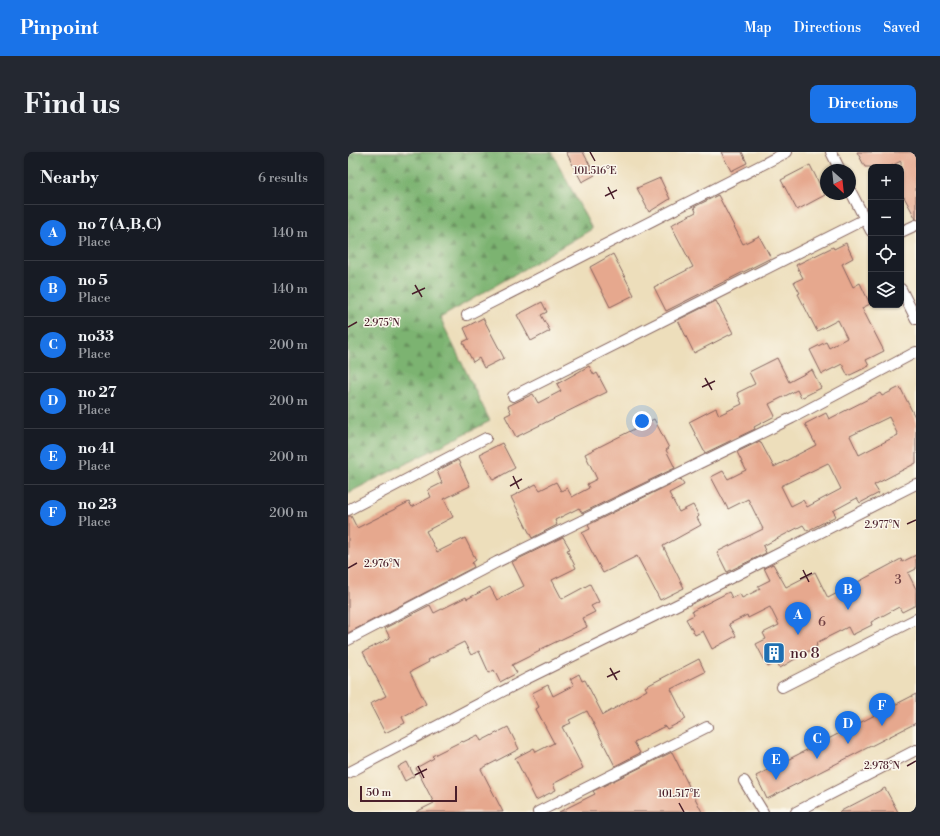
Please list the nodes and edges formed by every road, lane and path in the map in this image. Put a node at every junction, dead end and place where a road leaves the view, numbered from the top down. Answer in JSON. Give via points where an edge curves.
{"nodes":[{"id":1,"x":787,"y":152,"type":"edge"},
{"id":2,"x":831,"y":152,"type":"edge"},
{"id":3,"x":837,"y":164,"type":"edge"},
{"id":4,"x":855,"y":200,"type":"edge"},
{"id":5,"x":865,"y":219,"type":"junction"},
{"id":6,"x":868,"y":225,"type":"edge"},
{"id":7,"x":916,"y":225,"type":"edge"},
{"id":8,"x":904,"y":231,"type":"edge"},
{"id":9,"x":904,"y":295,"type":"edge"},
{"id":10,"x":467,"y":315,"type":"dead end"},
{"id":11,"x":916,"y":319,"type":"edge"},
{"id":12,"x":916,"y":352,"type":"edge"},
{"id":13,"x":513,"y":396,"type":"dead end"},
{"id":14,"x":486,"y":438,"type":"dead end"},
{"id":15,"x":916,"y":484,"type":"edge"},
{"id":16,"x":348,"y":510,"type":"edge"},
{"id":17,"x":916,"y":619,"type":"edge"},
{"id":18,"x":348,"y":640,"type":"edge"},
{"id":19,"x":782,"y":687,"type":"dead end"},
{"id":20,"x":708,"y":727,"type":"dead end"},
{"id":21,"x":916,"y":750,"type":"edge"},
{"id":22,"x":348,"y":773,"type":"edge"},
{"id":23,"x":744,"y":781,"type":"dead end"},
{"id":24,"x":538,"y":812,"type":"edge"},
{"id":25,"x":763,"y":812,"type":"edge"},
{"id":26,"x":796,"y":812,"type":"edge"}],
"edges":[{"from":1,"to":10,"type":"street"},
{"from":2,"to":3,"type":"street"},
{"from":4,"to":5,"type":"street"},
{"from":5,"to":6,"type":"street"},
{"from":5,"to":13,"type":"street"},
{"from":7,"to":8,"type":"street"},
{"from":9,"to":11,"type":"street"},
{"from":12,"to":18,"type":"street","via":[[792,418],[604,508]]},
{"from":14,"to":16,"type":"street"},
{"from":15,"to":22,"type":"street","via":[[526,679]]},
{"from":17,"to":19,"type":"street"},
{"from":20,"to":24,"type":"street"},
{"from":21,"to":26,"type":"street"},
{"from":23,"to":25,"type":"street"}]}
